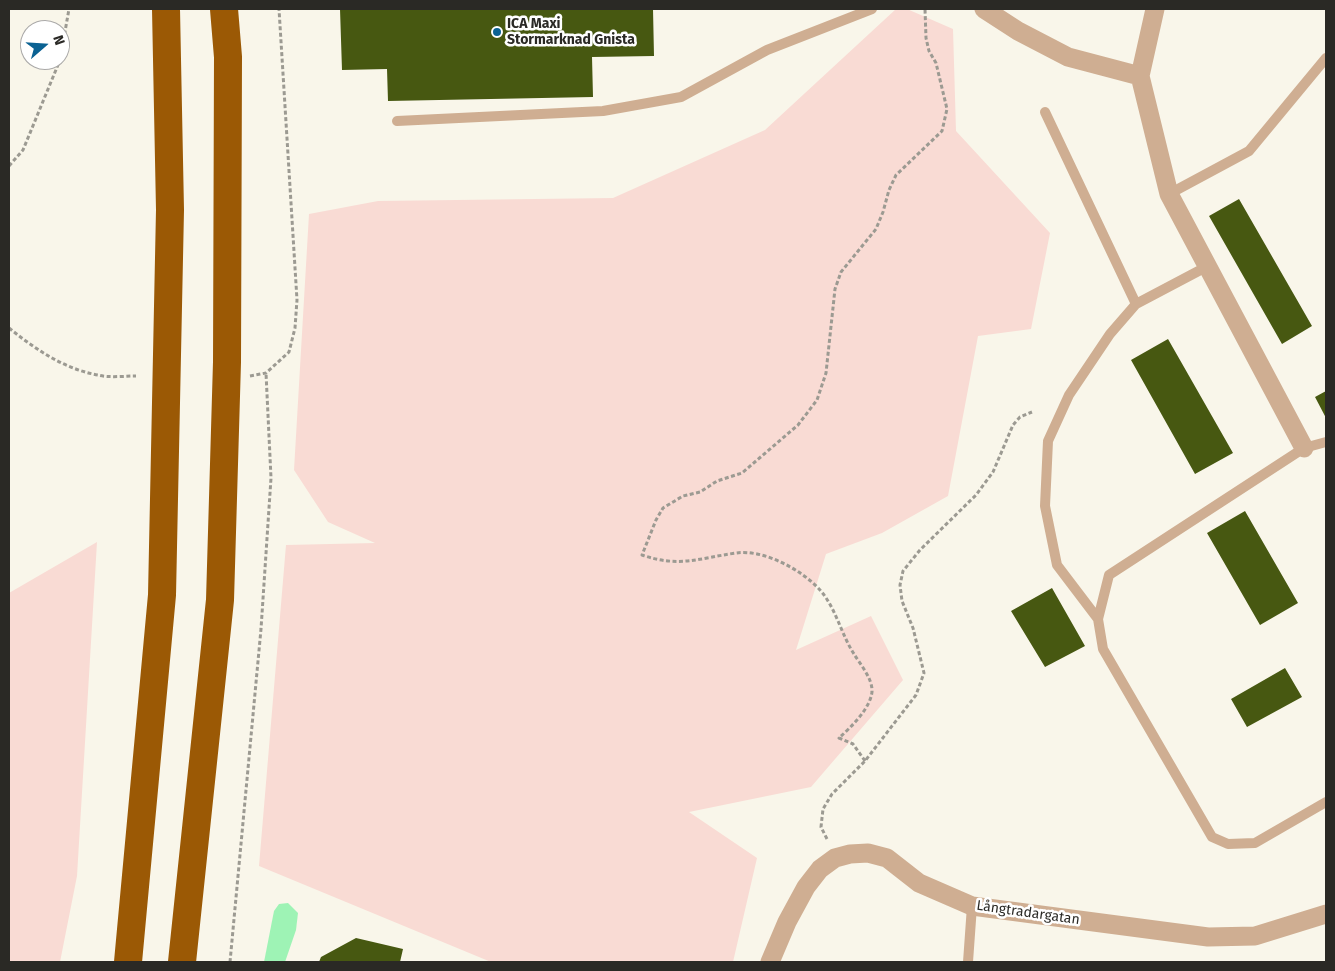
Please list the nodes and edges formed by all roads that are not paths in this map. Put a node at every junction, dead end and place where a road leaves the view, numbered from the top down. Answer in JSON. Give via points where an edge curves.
{"nodes":[{"id":1,"x":166,"y":9,"type":"edge"},
{"id":2,"x":224,"y":9,"type":"edge"},
{"id":3,"x":872,"y":9,"type":"edge"},
{"id":4,"x":984,"y":9,"type":"edge"},
{"id":5,"x":1155,"y":9,"type":"edge"},
{"id":6,"x":1326,"y":58,"type":"edge"},
{"id":7,"x":1140,"y":76,"type":"junction"},
{"id":8,"x":1044,"y":112,"type":"dead end"},
{"id":9,"x":397,"y":121,"type":"dead end"},
{"id":10,"x":1168,"y":194,"type":"junction"},
{"id":11,"x":1208,"y":266,"type":"junction"},
{"id":12,"x":1136,"y":304,"type":"junction"},
{"id":13,"x":1326,"y":442,"type":"edge"},
{"id":14,"x":1304,"y":448,"type":"junction"},
{"id":15,"x":1098,"y":619,"type":"junction"},
{"id":16,"x":1326,"y":802,"type":"edge"},
{"id":17,"x":972,"y":906,"type":"junction"},
{"id":18,"x":1326,"y":914,"type":"edge"},
{"id":19,"x":128,"y":962,"type":"edge"},
{"id":20,"x":182,"y":962,"type":"edge"},
{"id":21,"x":770,"y":962,"type":"edge"},
{"id":22,"x":968,"y":962,"type":"edge"}],
"edges":[{"from":1,"to":19,"type":"highway","via":[[170,210],[162,595]]},
{"from":2,"to":20,"type":"highway","via":[[228,57],[227,362],[220,600]]},
{"from":3,"to":9,"type":"lane","via":[[768,50],[681,97],[603,111]]},
{"from":4,"to":7,"type":"street","via":[[1068,57]]},
{"from":5,"to":7,"type":"street"},
{"from":6,"to":10,"type":"lane","via":[[1249,150]]},
{"from":7,"to":10,"type":"street"},
{"from":8,"to":12,"type":"lane"},
{"from":10,"to":11,"type":"street"},
{"from":11,"to":12,"type":"lane"},
{"from":11,"to":14,"type":"street"},
{"from":12,"to":15,"type":"lane","via":[[1110,334],[1069,395],[1048,441],[1045,506],[1056,565]]},
{"from":13,"to":14,"type":"lane"},
{"from":14,"to":15,"type":"lane","via":[[1108,575]]},
{"from":15,"to":16,"type":"lane","via":[[1103,649],[1212,836],[1228,844],[1255,842]]},
{"from":17,"to":18,"type":"street","name":"Långtradargatan","via":[[1208,937],[1255,936]]},
{"from":17,"to":21,"type":"street","name":"Långtradargatan","via":[[920,883],[886,858],[868,852],[835,858],[820,869],[806,887]]},
{"from":17,"to":22,"type":"lane"}]}
